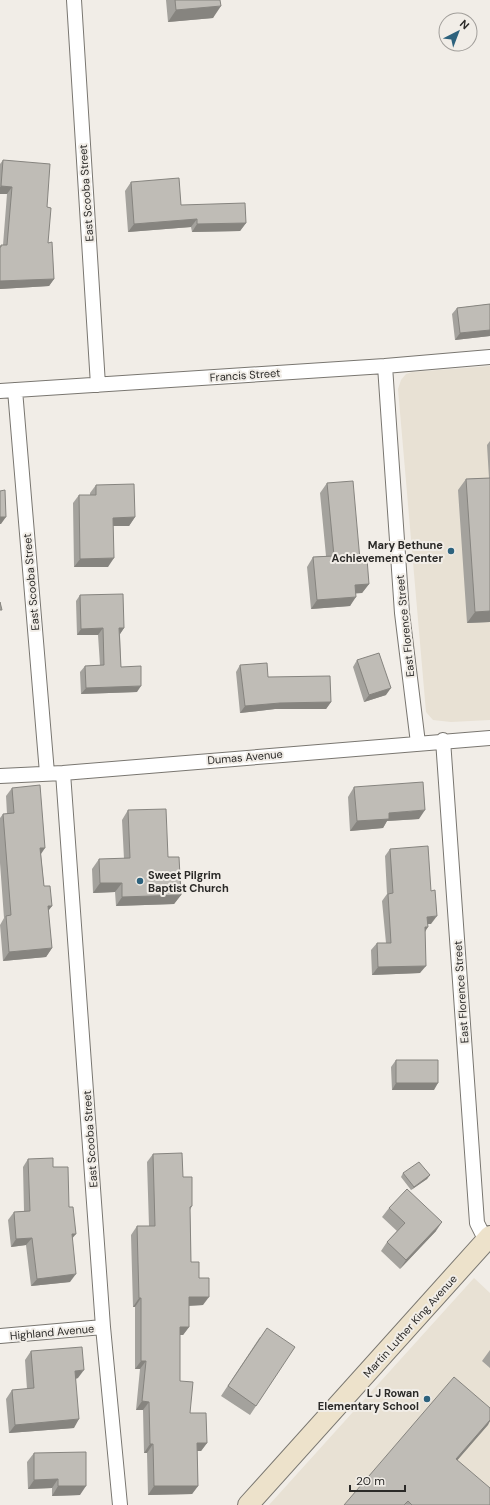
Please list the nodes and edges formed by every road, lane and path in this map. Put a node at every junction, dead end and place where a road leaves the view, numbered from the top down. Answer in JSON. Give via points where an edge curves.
{"nodes":[{"id":1,"x":74,"y":0,"type":"edge"},
{"id":2,"x":490,"y":357,"type":"edge"},
{"id":3,"x":385,"y":366,"type":"junction"},
{"id":4,"x":98,"y":385,"type":"junction"},
{"id":5,"x":15,"y":390,"type":"junction"},
{"id":6,"x":0,"y":391,"type":"edge"},
{"id":7,"x":490,"y":738,"type":"edge"},
{"id":8,"x":443,"y":740,"type":"junction"},
{"id":9,"x":418,"y":743,"type":"junction"},
{"id":10,"x":63,"y":772,"type":"junction"},
{"id":11,"x":47,"y":773,"type":"junction"},
{"id":12,"x":0,"y":776,"type":"edge"},
{"id":13,"x":488,"y":1239,"type":"edge"},
{"id":14,"x":103,"y":1327,"type":"junction"},
{"id":15,"x":0,"y":1336,"type":"edge"},
{"id":16,"x":120,"y":1505,"type":"edge"},
{"id":17,"x":248,"y":1505,"type":"edge"}],
"edges":[{"from":1,"to":4,"type":"street","name":"East Scooba Street"},
{"from":2,"to":3,"type":"street","name":"Francis Street"},
{"from":3,"to":4,"type":"street","name":"Francis Street"},
{"from":3,"to":9,"type":"street","name":"East Florence Street","via":[[402,613]]},
{"from":4,"to":5,"type":"street","name":"Francis Street"},
{"from":5,"to":6,"type":"street","name":"Francis Street"},
{"from":5,"to":11,"type":"street","name":"East Scooba Street"},
{"from":7,"to":8,"type":"street","name":"Dumas Avenue"},
{"from":8,"to":9,"type":"street","name":"Dumas Avenue"},
{"from":8,"to":13,"type":"street","name":"East Florence Street","via":[[477,1223]]},
{"from":9,"to":10,"type":"street","name":"Dumas Avenue"},
{"from":10,"to":11,"type":"street","name":"Dumas Avenue"},
{"from":10,"to":14,"type":"street","name":"East Scooba Street"},
{"from":11,"to":12,"type":"street","name":"Dumas Avenue"},
{"from":13,"to":17,"type":"street","name":"Martin Luther King Avenue"},
{"from":14,"to":15,"type":"street","name":"Highland Avenue"},
{"from":14,"to":16,"type":"street","name":"East Scooba Street"}]}
